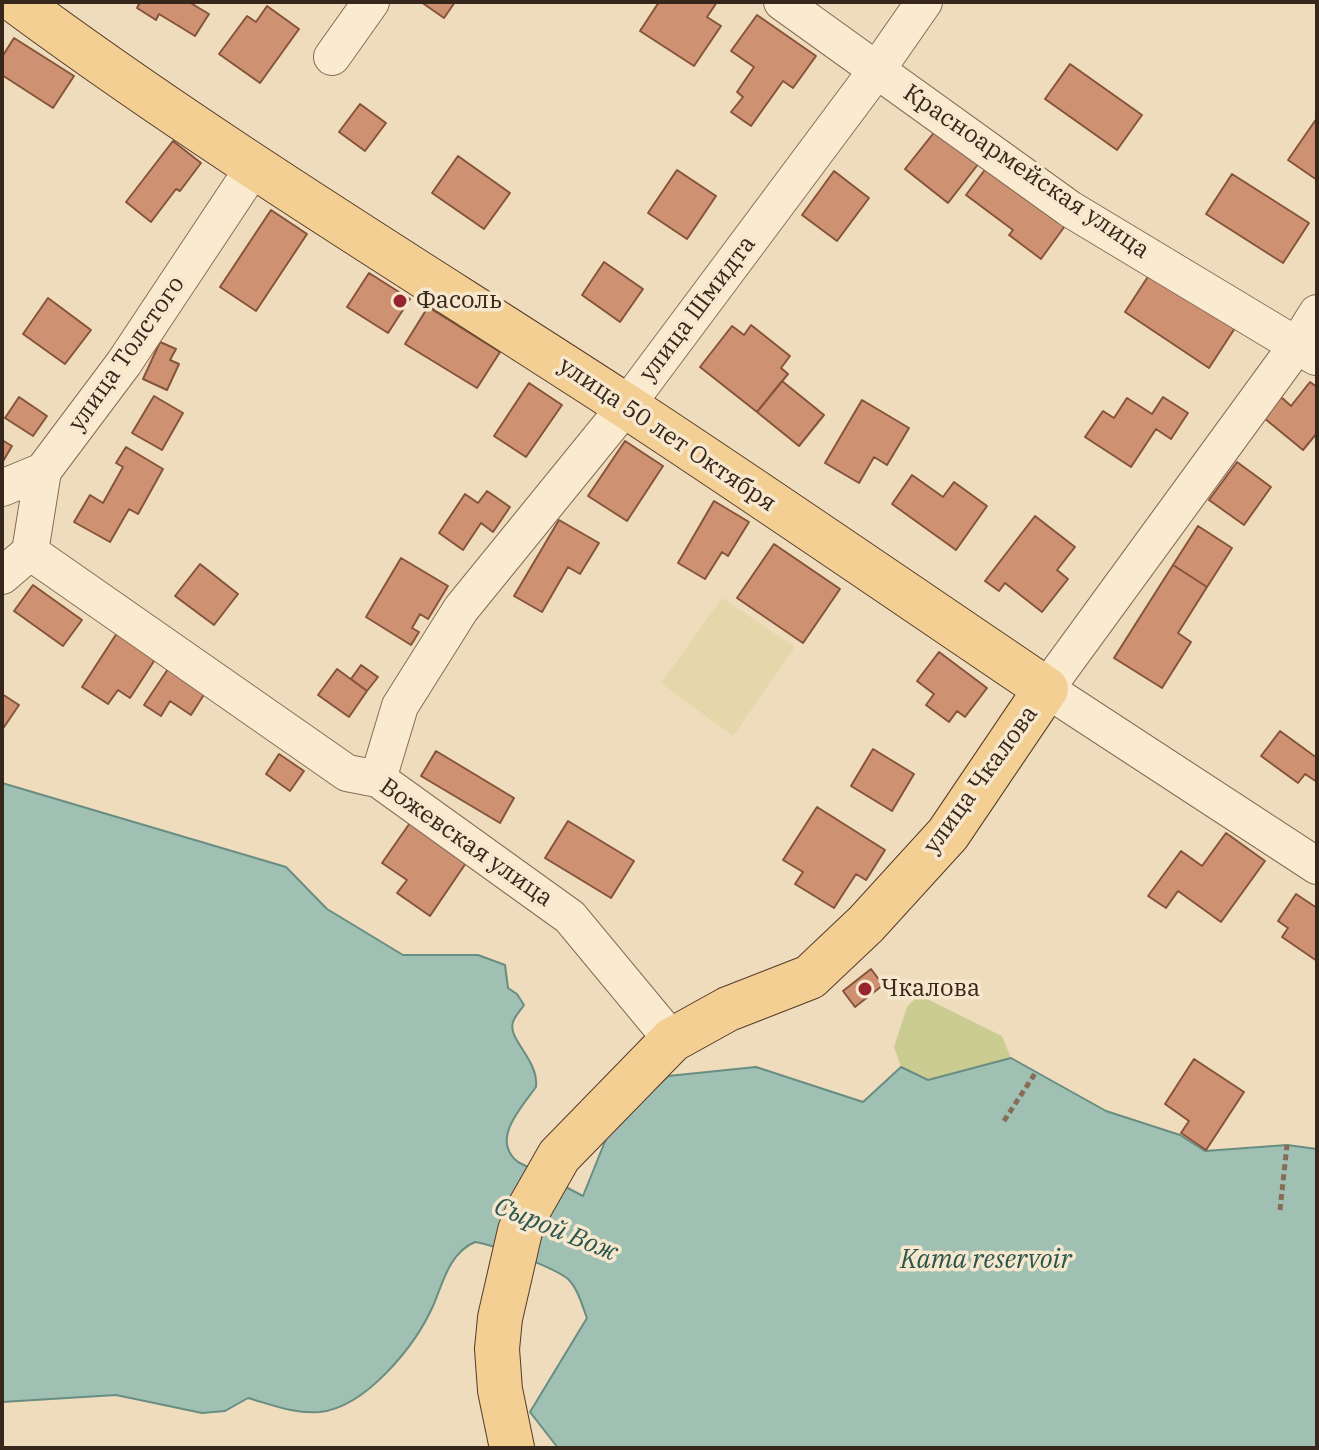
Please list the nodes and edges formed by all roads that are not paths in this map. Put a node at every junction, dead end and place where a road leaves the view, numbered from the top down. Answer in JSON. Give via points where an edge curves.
{"nodes":[{"id":1,"x":17,"y":2,"type":"edge"},
{"id":2,"x":371,"y":2,"type":"edge"},
{"id":3,"x":782,"y":2,"type":"edge"},
{"id":4,"x":924,"y":2,"type":"edge"},
{"id":5,"x":332,"y":57,"type":"dead end"},
{"id":6,"x":876,"y":71,"type":"junction"},
{"id":7,"x":254,"y":167,"type":"junction"},
{"id":8,"x":1317,"y":313,"type":"edge"},
{"id":9,"x":1307,"y":352,"type":"edge"},
{"id":10,"x":626,"y":406,"type":"junction"},
{"id":11,"x":43,"y":471,"type":"junction"},
{"id":12,"x":2,"y":488,"type":"edge"},
{"id":13,"x":30,"y":552,"type":"junction"},
{"id":14,"x":2,"y":576,"type":"edge"},
{"id":15,"x":1046,"y":689,"type":"junction"},
{"id":16,"x":378,"y":779,"type":"junction"},
{"id":17,"x":1317,"y":866,"type":"edge"},
{"id":18,"x":672,"y":1040,"type":"junction"},
{"id":19,"x":512,"y":1448,"type":"edge"}],
"edges":[{"from":1,"to":7,"type":"main road","name":"улица 50 лет Октября"},
{"from":2,"to":5,"type":"street"},
{"from":3,"to":6,"type":"street","name":"Красноармейская улица"},
{"from":4,"to":6,"type":"street","name":"улица Шмидта"},
{"from":6,"to":9,"type":"street","name":"Красноармейская улица","via":[[1070,209]]},
{"from":6,"to":10,"type":"street","name":"улица Шмидта"},
{"from":7,"to":10,"type":"main road","name":"улица 50 лет Октября"},
{"from":7,"to":11,"type":"street","name":"улица Толстого","via":[[124,363]]},
{"from":8,"to":9,"type":"street","name":"улица Чкалова"},
{"from":9,"to":15,"type":"street","name":"улица Чкалова"},
{"from":10,"to":15,"type":"main road","name":"улица 50 лет Октября"},
{"from":10,"to":16,"type":"street","name":"улица Шмидта","via":[[461,609],[400,706]]},
{"from":11,"to":12,"type":"street"},
{"from":11,"to":13,"type":"street","name":"улица Толстого"},
{"from":13,"to":14,"type":"street"},
{"from":13,"to":16,"type":"street","name":"Вожевская улица","via":[[347,773]]},
{"from":15,"to":17,"type":"street","name":"улица 50 лет Октября"},
{"from":15,"to":18,"type":"main road","name":"улица Чкалова","via":[[948,834],[810,977],[728,1009]]},
{"from":16,"to":18,"type":"street","name":"Вожевская улица","via":[[570,917]]},
{"from":18,"to":19,"type":"main road","name":"улица Чкалова","via":[[559,1156],[520,1231],[497,1349]]}]}
